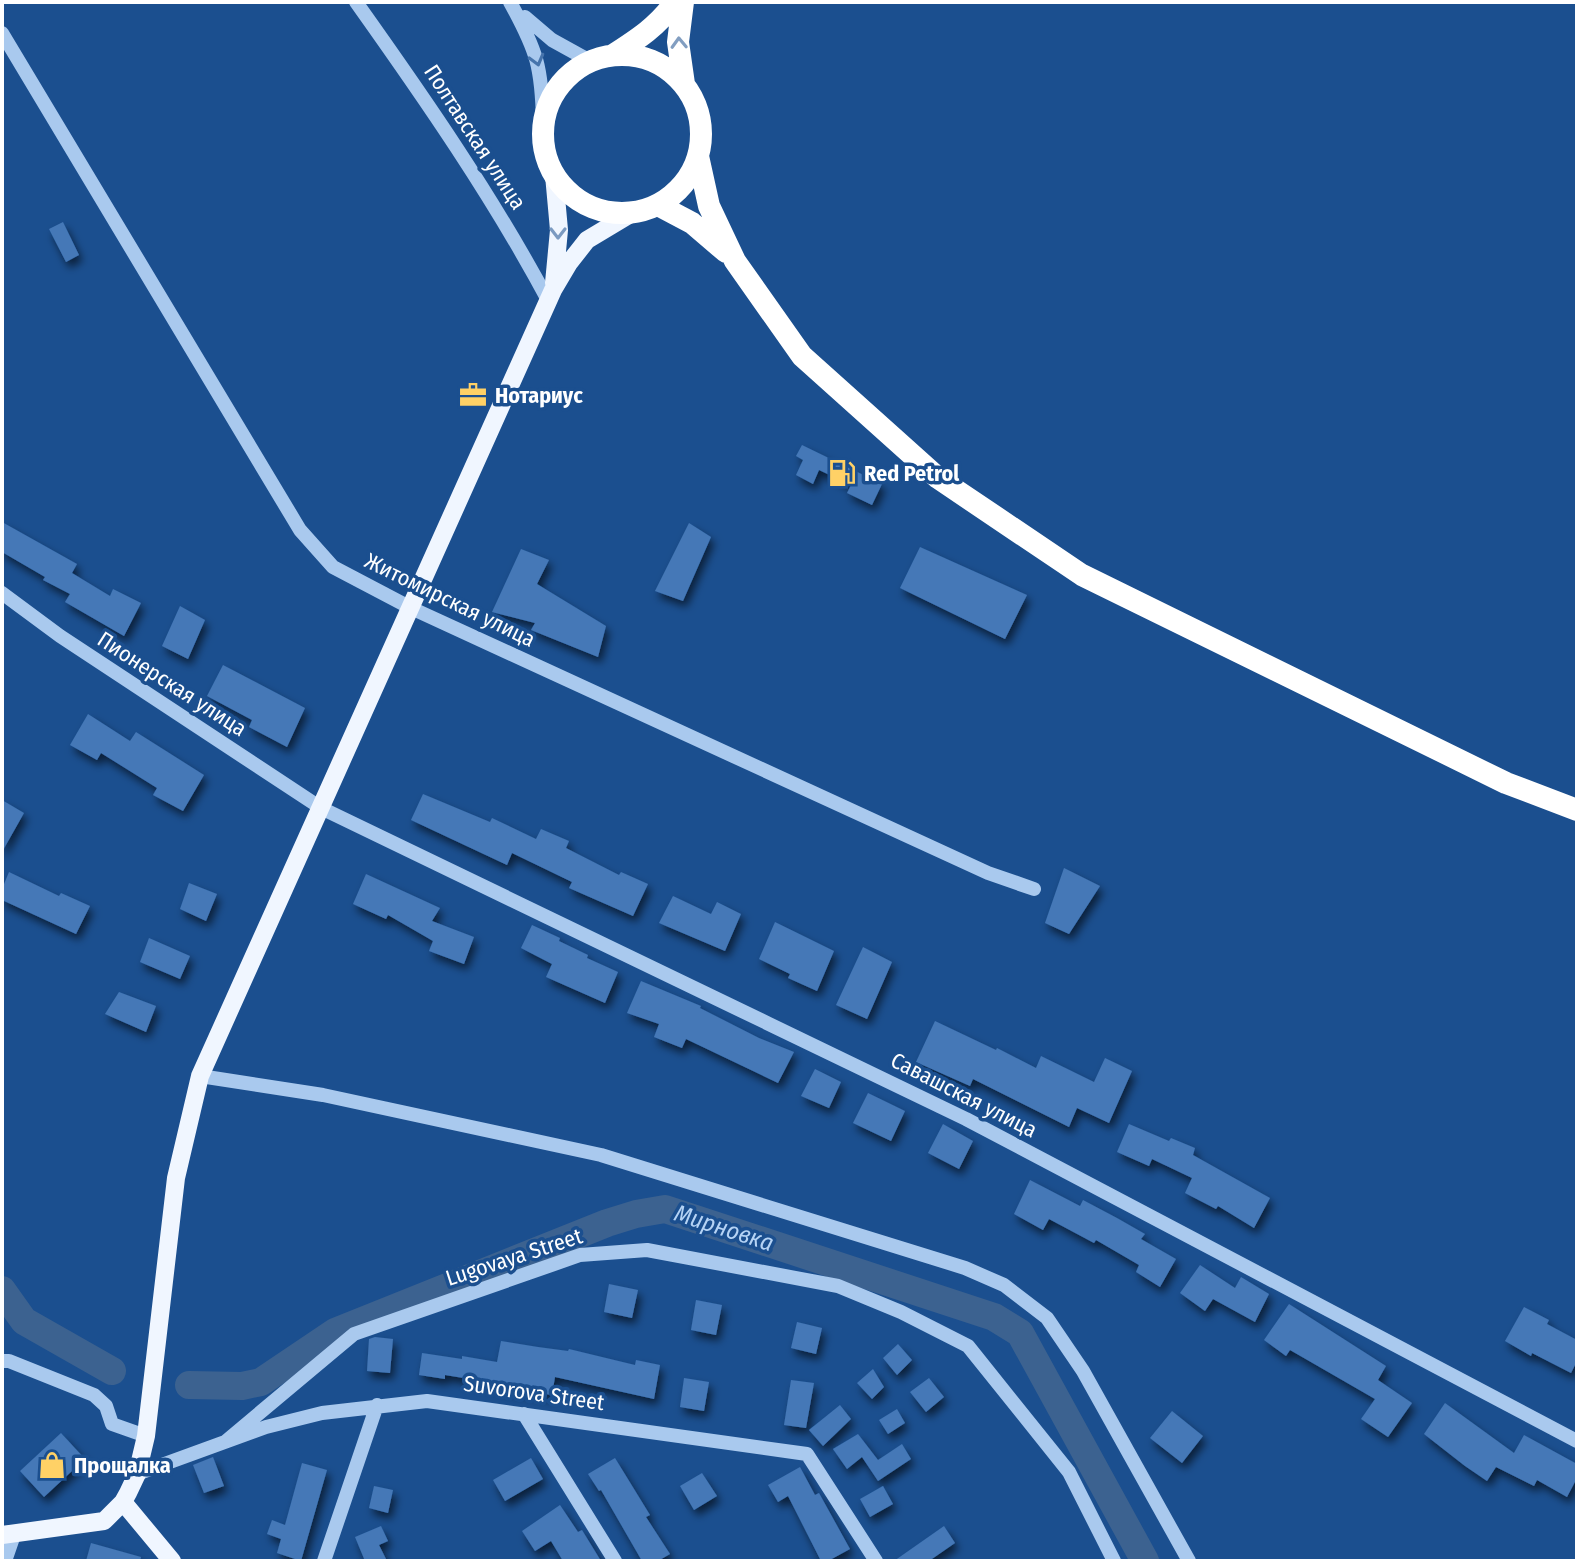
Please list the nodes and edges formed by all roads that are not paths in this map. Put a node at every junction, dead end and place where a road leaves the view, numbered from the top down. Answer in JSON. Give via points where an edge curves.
{"nodes":[{"id":1,"x":356,"y":2,"type":"edge"},
{"id":2,"x":510,"y":2,"type":"edge"},
{"id":3,"x":675,"y":2,"type":"edge"},
{"id":4,"x":683,"y":2,"type":"edge"},
{"id":5,"x":2,"y":33,"type":"edge"},
{"id":6,"x":613,"y":55,"type":"junction"},
{"id":7,"x":590,"y":61,"type":"junction"},
{"id":8,"x":684,"y":84,"type":"junction"},
{"id":9,"x":543,"y":123,"type":"junction"},
{"id":10,"x":698,"y":156,"type":"junction"},
{"id":11,"x":554,"y":175,"type":"junction"},
{"id":12,"x":658,"y":205,"type":"junction"},
{"id":13,"x":632,"y":213,"type":"junction"},
{"id":14,"x":735,"y":261,"type":"junction"},
{"id":15,"x":551,"y":296,"type":"junction"},
{"id":16,"x":2,"y":593,"type":"edge"},
{"id":17,"x":411,"y":608,"type":"junction"},
{"id":18,"x":321,"y":808,"type":"junction"},
{"id":19,"x":1577,"y":810,"type":"edge"},
{"id":20,"x":1034,"y":889,"type":"dead end"},
{"id":21,"x":200,"y":1076,"type":"junction"},
{"id":22,"x":2,"y":1361,"type":"edge"},
{"id":23,"x":377,"y":1405,"type":"junction"},
{"id":24,"x":524,"y":1414,"type":"junction"},
{"id":25,"x":146,"y":1436,"type":"junction"},
{"id":26,"x":1577,"y":1441,"type":"edge"},
{"id":27,"x":225,"y":1442,"type":"junction"},
{"id":28,"x":137,"y":1474,"type":"junction"},
{"id":29,"x":123,"y":1502,"type":"junction"},
{"id":30,"x":8,"y":1535,"type":"edge"},
{"id":31,"x":5,"y":1561,"type":"edge"},
{"id":32,"x":172,"y":1561,"type":"edge"},
{"id":33,"x":324,"y":1561,"type":"edge"},
{"id":34,"x":615,"y":1561,"type":"edge"},
{"id":35,"x":876,"y":1561,"type":"edge"},
{"id":36,"x":1114,"y":1561,"type":"edge"},
{"id":37,"x":1189,"y":1561,"type":"edge"}],
"edges":[{"from":1,"to":15,"type":"street","name":"Полтавская улица","via":[[417,86]]},
{"from":2,"to":7,"type":"street","via":[[539,32]]},
{"from":2,"to":9,"type":"street","one_way":true,"via":[[539,61]]},
{"from":3,"to":6,"type":"highway","via":[[649,32]]},
{"from":8,"to":4,"type":"highway","one_way":true,"via":[[678,42]]},
{"from":5,"to":17,"type":"street","name":"Житомирская улица","via":[[300,530],[333,567]]},
{"from":6,"to":7,"type":"highway"},
{"from":6,"to":8,"type":"highway","via":[[640,56],[665,66]]},
{"from":7,"to":9,"type":"highway","via":[[568,75],[552,97]]},
{"from":8,"to":10,"type":"highway","via":[[697,106]]},
{"from":9,"to":11,"type":"highway","via":[[544,150]]},
{"from":10,"to":12,"type":"highway","via":[[683,185]]},
{"from":10,"to":14,"type":"highway","via":[[709,206]]},
{"from":11,"to":13,"type":"highway","via":[[587,206]]},
{"from":11,"to":15,"type":"main road","one_way":true,"via":[[559,230]]},
{"from":12,"to":13,"type":"highway"},
{"from":12,"to":14,"type":"highway","via":[[692,223]]},
{"from":13,"to":15,"type":"main road","via":[[587,240]]},
{"from":14,"to":19,"type":"highway","via":[[802,356],[938,478],[1082,575],[1506,783]]},
{"from":15,"to":17,"type":"main road"},
{"from":16,"to":18,"type":"street","name":"Пионерская улица"},
{"from":17,"to":18,"type":"main road"},
{"from":17,"to":20,"type":"street","name":"Житомирская улица","via":[[988,873]]},
{"from":18,"to":21,"type":"main road"},
{"from":18,"to":26,"type":"street","name":"Савашская улица","via":[[966,1119]]},
{"from":21,"to":25,"type":"main road","via":[[176,1178]]},
{"from":21,"to":37,"type":"street","via":[[323,1095],[601,1155],[965,1268],[1004,1285],[1047,1318],[1083,1371]]},
{"from":22,"to":25,"type":"street","via":[[94,1395],[106,1406],[112,1424]]},
{"from":23,"to":24,"type":"street","name":"Suvorova Street","via":[[427,1401]]},
{"from":23,"to":27,"type":"street","name":"Suvorova Street","via":[[322,1413]]},
{"from":23,"to":33,"type":"street"},
{"from":24,"to":34,"type":"street"},
{"from":24,"to":35,"type":"street","name":"Suvorova Street","via":[[807,1454]]},
{"from":25,"to":28,"type":"main road"},
{"from":27,"to":28,"type":"street","name":"Suvorova Street"},
{"from":27,"to":36,"type":"street","name":"Lugovaya Street","via":[[354,1334],[580,1255],[647,1250],[838,1286],[968,1346],[1069,1472]]},
{"from":28,"to":29,"type":"main road"},
{"from":29,"to":30,"type":"main road","via":[[104,1521]]},
{"from":29,"to":32,"type":"main road"},
{"from":30,"to":31,"type":"street"}]}
